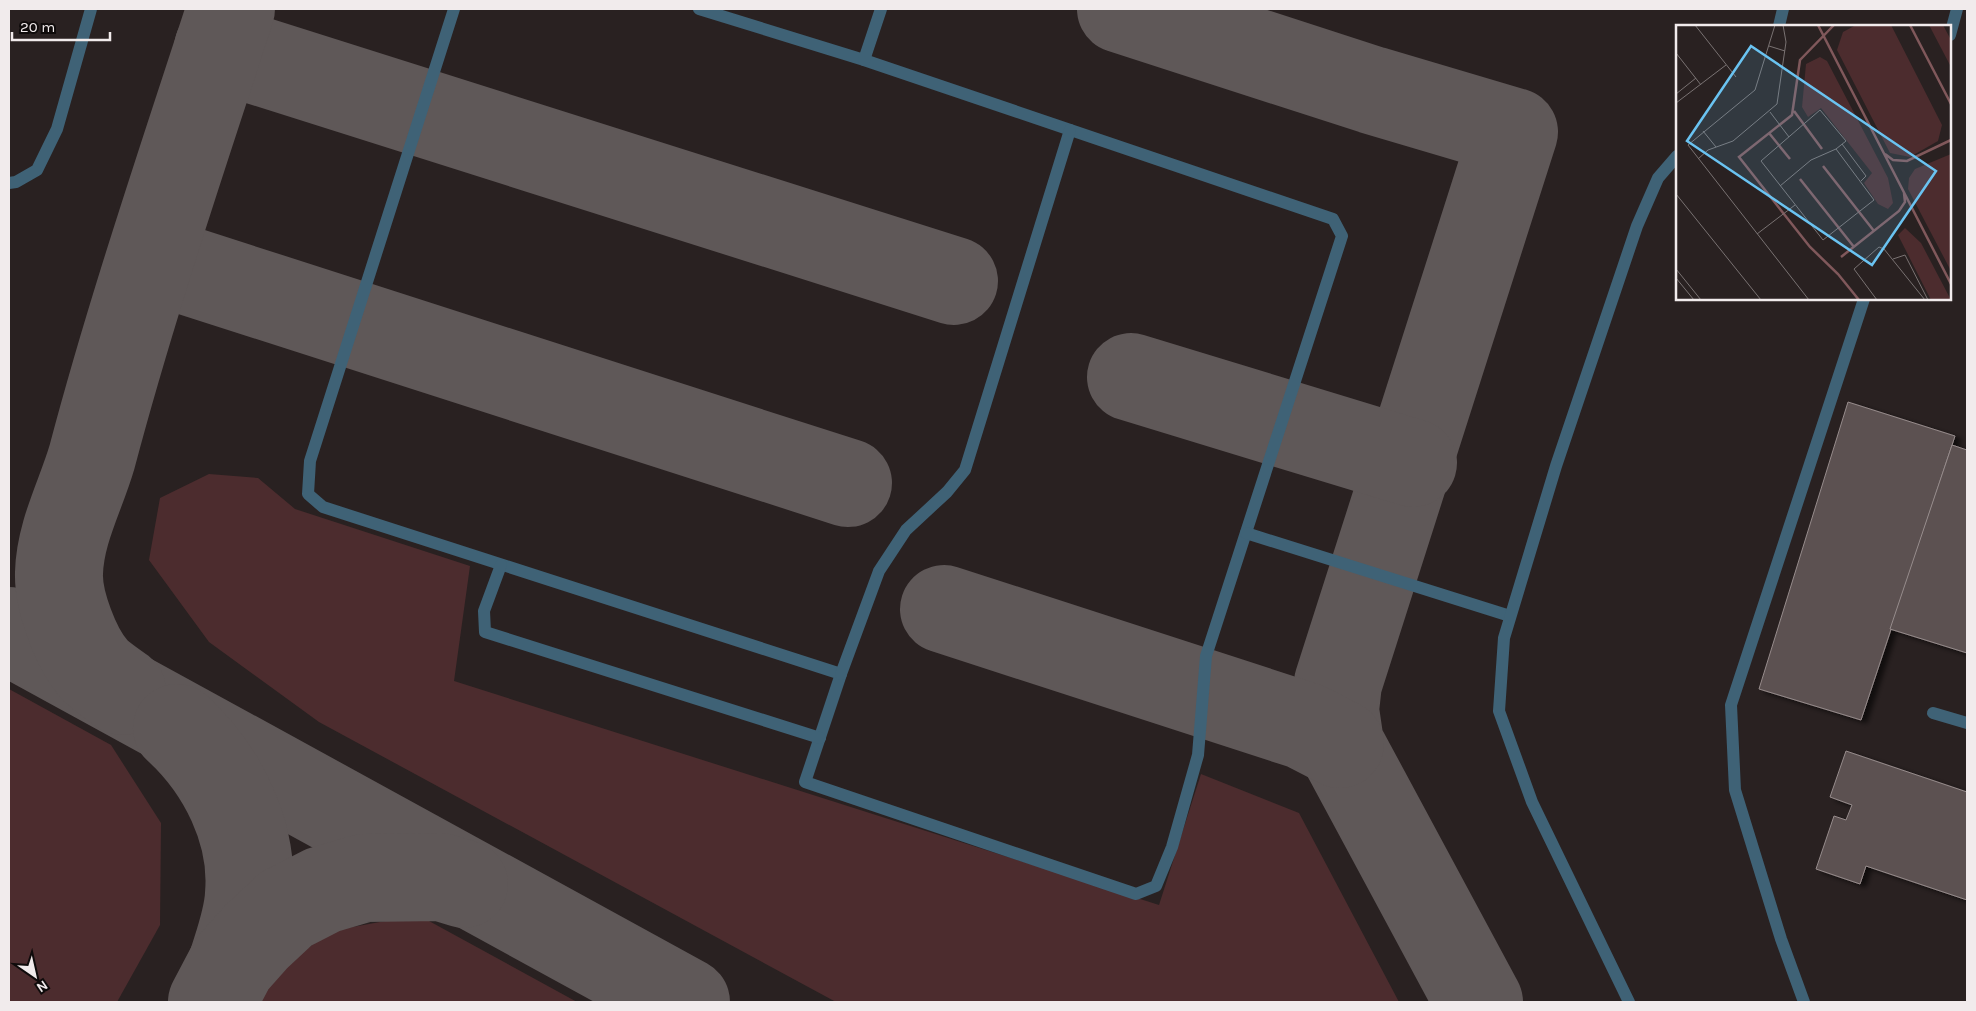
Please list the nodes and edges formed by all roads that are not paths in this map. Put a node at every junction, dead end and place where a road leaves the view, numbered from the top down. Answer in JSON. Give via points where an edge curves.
{"nodes":[{"id":1,"x":91,"y":9,"type":"edge"},
{"id":2,"x":454,"y":9,"type":"edge"},
{"id":3,"x":699,"y":9,"type":"edge"},
{"id":4,"x":881,"y":9,"type":"edge"},
{"id":5,"x":1783,"y":9,"type":"edge"},
{"id":6,"x":1957,"y":9,"type":"edge"},
{"id":7,"x":1779,"y":25,"type":"edge"},
{"id":8,"x":1951,"y":32,"type":"edge"},
{"id":9,"x":864,"y":60,"type":"junction"},
{"id":10,"x":1070,"y":130,"type":"junction"},
{"id":11,"x":1676,"y":157,"type":"edge"},
{"id":12,"x":9,"y":183,"type":"edge"},
{"id":13,"x":1864,"y":300,"type":"edge"},
{"id":14,"x":1246,"y":533,"type":"junction"},
{"id":15,"x":501,"y":565,"type":"junction"},
{"id":16,"x":1510,"y":616,"type":"junction"},
{"id":17,"x":841,"y":674,"type":"junction"},
{"id":18,"x":1933,"y":713,"type":"dead end"},
{"id":19,"x":1967,"y":723,"type":"edge"},
{"id":20,"x":820,"y":738,"type":"junction"},
{"id":21,"x":1629,"y":1002,"type":"edge"},
{"id":22,"x":1804,"y":1002,"type":"edge"}],
"edges":[{"from":1,"to":12,"type":"lane","via":[[58,129],[37,170]]},
{"from":2,"to":15,"type":"lane","via":[[310,461],[308,494],[323,507]]},
{"from":3,"to":9,"type":"lane"},
{"from":4,"to":9,"type":"lane"},
{"from":5,"to":7,"type":"lane"},
{"from":6,"to":8,"type":"lane"},
{"from":9,"to":10,"type":"lane"},
{"from":10,"to":14,"type":"lane","via":[[1333,219],[1342,236]]},
{"from":10,"to":17,"type":"lane","via":[[964,470],[947,492],[906,530],[879,572]]},
{"from":11,"to":16,"type":"lane","via":[[1658,178],[1637,226],[1556,466]]},
{"from":13,"to":22,"type":"lane","via":[[1731,705],[1735,790]]},
{"from":14,"to":16,"type":"lane"},
{"from":14,"to":20,"type":"lane","via":[[1206,656],[1198,755],[1172,847],[1156,886],[1136,894],[805,782]]},
{"from":15,"to":17,"type":"lane"},
{"from":15,"to":20,"type":"lane","via":[[484,611],[485,632]]},
{"from":16,"to":21,"type":"lane","via":[[1504,638],[1499,711],[1532,802]]},
{"from":17,"to":20,"type":"lane"},
{"from":18,"to":19,"type":"lane"}]}
